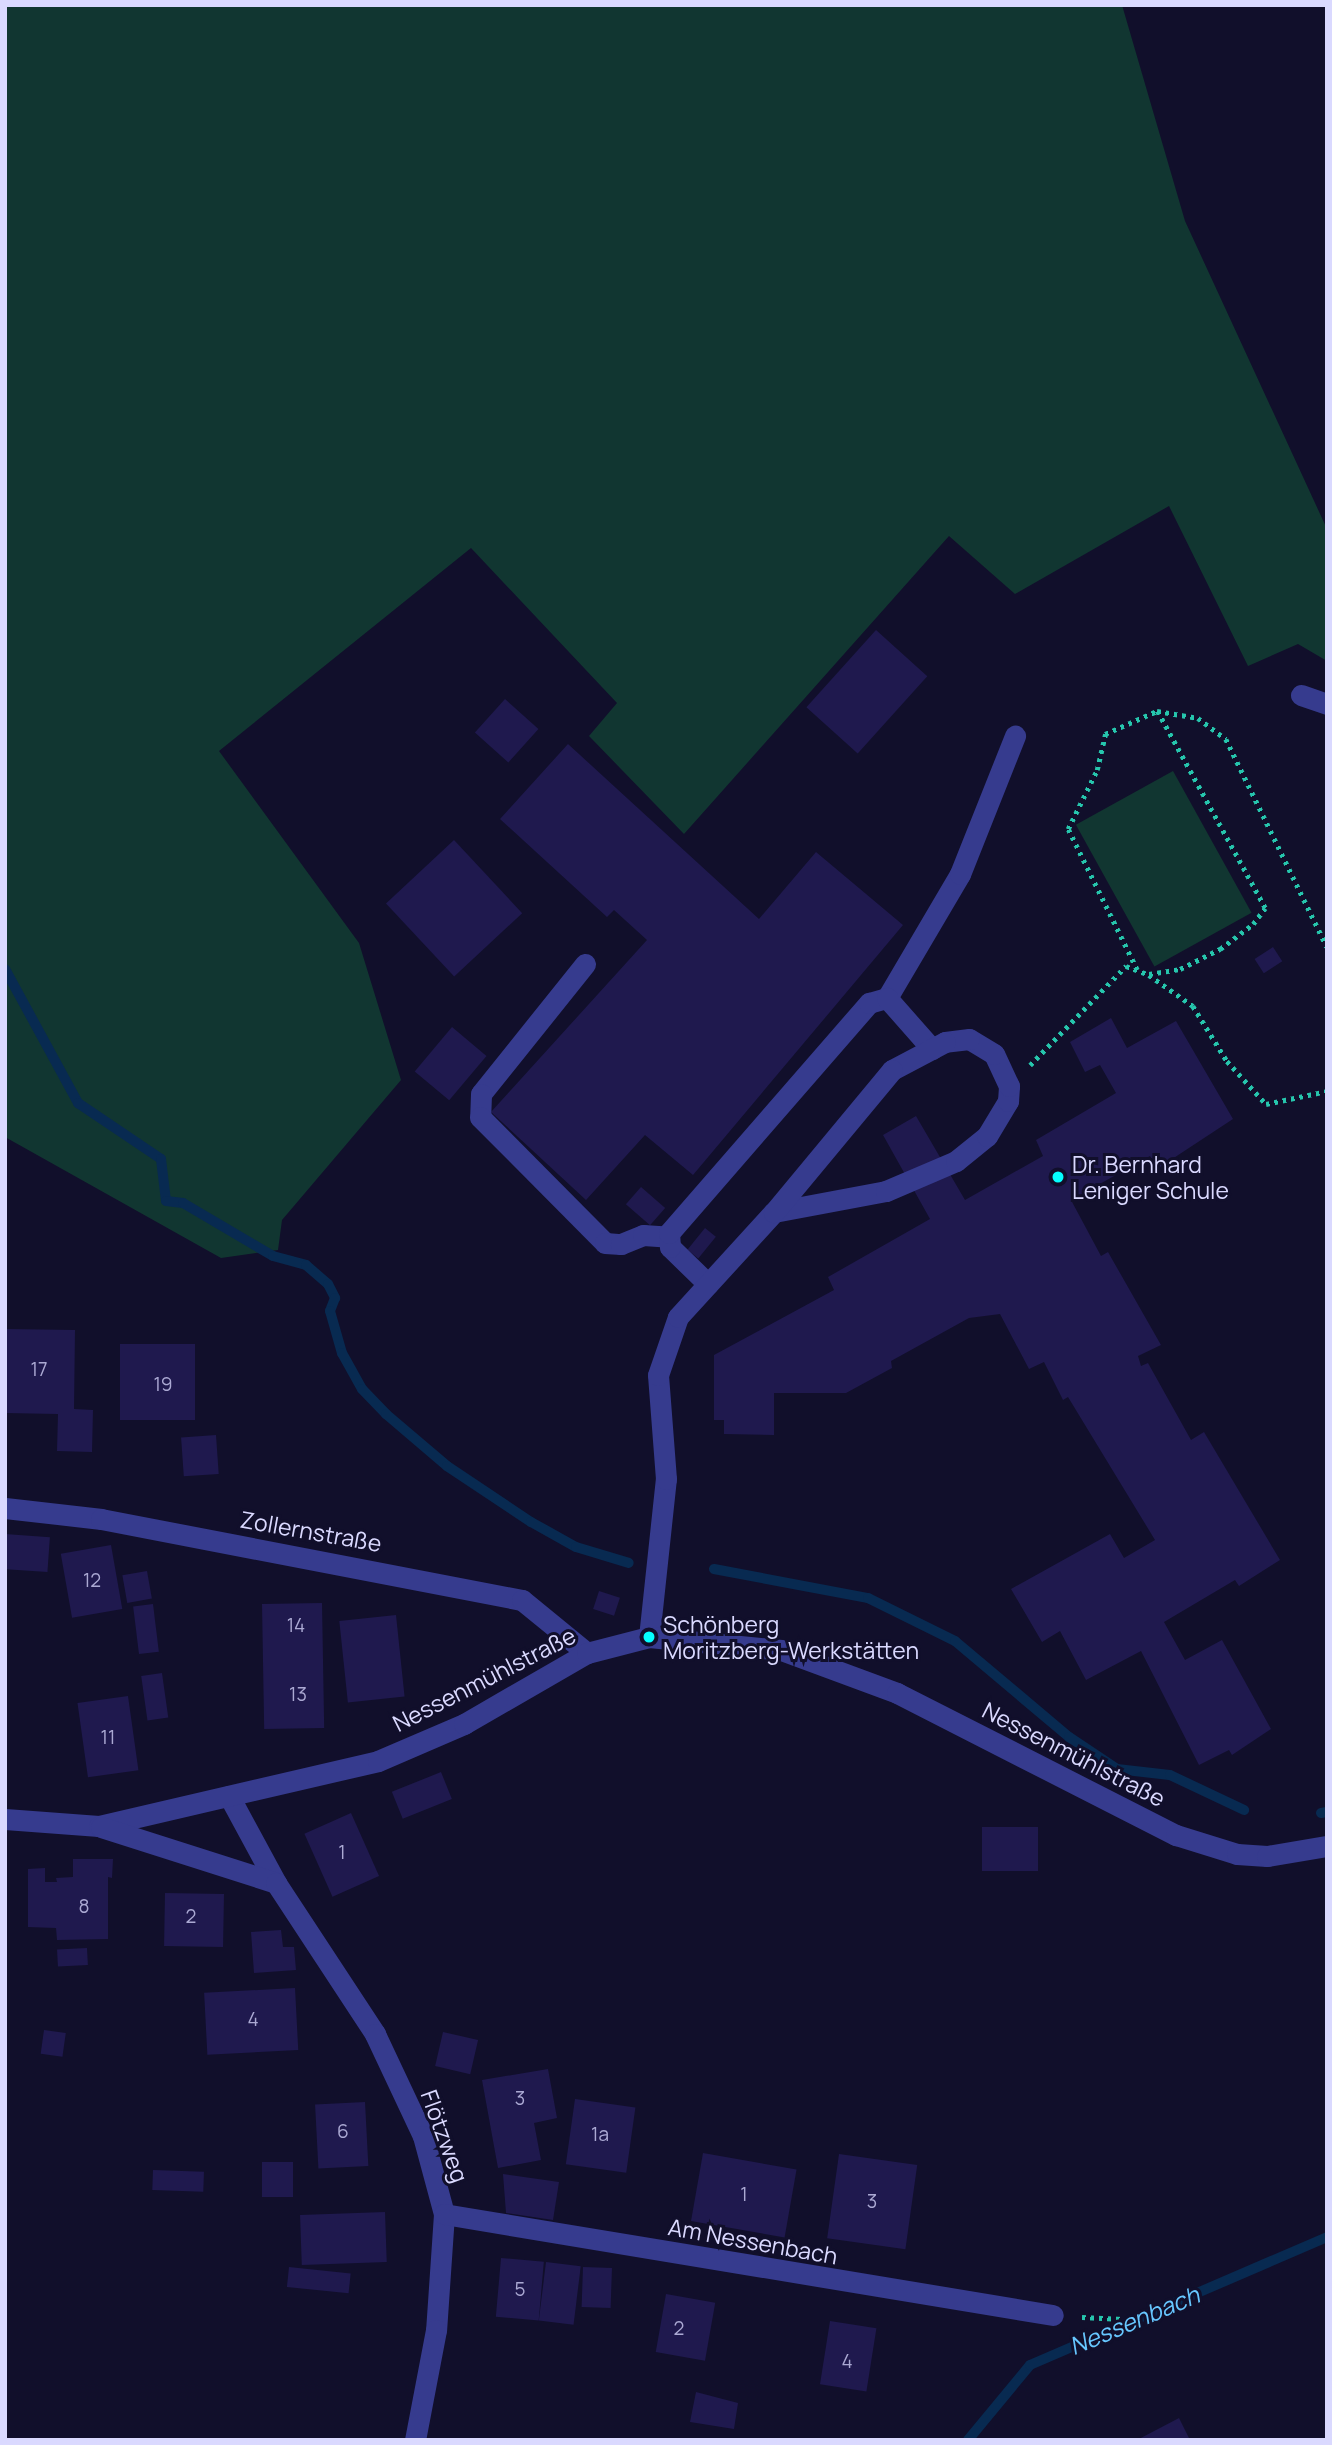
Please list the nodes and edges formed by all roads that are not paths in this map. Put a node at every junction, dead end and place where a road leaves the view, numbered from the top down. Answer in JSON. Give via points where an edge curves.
{"nodes":[{"id":1,"x":1301,"y":695,"type":"dead end"},
{"id":2,"x":1327,"y":704,"type":"edge"},
{"id":3,"x":1015,"y":736,"type":"dead end"},
{"id":4,"x":585,"y":964,"type":"dead end"},
{"id":5,"x":887,"y":998,"type":"junction"},
{"id":6,"x":932,"y":1049,"type":"junction"},
{"id":7,"x":774,"y":1212,"type":"junction"},
{"id":8,"x":669,"y":1237,"type":"junction"},
{"id":9,"x":708,"y":1284,"type":"junction"},
{"id":10,"x":5,"y":1508,"type":"edge"},
{"id":11,"x":649,"y":1637,"type":"junction"},
{"id":12,"x":587,"y":1653,"type":"junction"},
{"id":13,"x":229,"y":1796,"type":"junction"},
{"id":14,"x":5,"y":1819,"type":"edge"},
{"id":15,"x":99,"y":1826,"type":"junction"},
{"id":16,"x":1327,"y":1846,"type":"edge"},
{"id":17,"x":276,"y":1883,"type":"junction"},
{"id":18,"x":444,"y":2214,"type":"junction"},
{"id":19,"x":1053,"y":2315,"type":"road end"},
{"id":20,"x":415,"y":2440,"type":"edge"}],
"edges":[{"from":1,"to":2,"type":"street"},
{"from":3,"to":5,"type":"street","via":[[960,874]]},
{"from":4,"to":8,"type":"street","via":[[481,1094],[480,1117],[605,1243],[621,1244],[643,1235]]},
{"from":5,"to":6,"type":"street"},
{"from":5,"to":8,"type":"street","via":[[869,1003]]},
{"from":6,"to":7,"type":"street","via":[[892,1070]]},
{"from":6,"to":7,"type":"street","via":[[969,1039],[995,1054],[1009,1086],[1008,1101],[987,1136],[956,1161],[886,1191]]},
{"from":7,"to":9,"type":"street"},
{"from":8,"to":9,"type":"street","via":[[670,1247]]},
{"from":9,"to":11,"type":"street","via":[[678,1317],[657,1375],[666,1479]]},
{"from":10,"to":12,"type":"street","name":"Zollernstraße","via":[[101,1519],[522,1600]]},
{"from":11,"to":12,"type":"street","name":"Nessenmühlstraße"},
{"from":11,"to":16,"type":"street","name":"Nessenmühlstraße","via":[[780,1650],[897,1693],[1200,1843],[1237,1854],[1267,1856]]},
{"from":12,"to":13,"type":"street","name":"Nessenmühlstraße","via":[[464,1724],[378,1761]]},
{"from":13,"to":15,"type":"street","name":"Nessenmühlstraße"},
{"from":13,"to":17,"type":"street","name":"Flötzweg"},
{"from":14,"to":15,"type":"street","name":"Nessenmühlstraße"},
{"from":15,"to":17,"type":"street"},
{"from":17,"to":18,"type":"street","name":"Flötzweg","via":[[375,2034],[423,2136]]},
{"from":18,"to":19,"type":"street","name":"Am Nessenbach"},
{"from":18,"to":20,"type":"street","name":"Flötzweg","via":[[436,2330]]}]}
